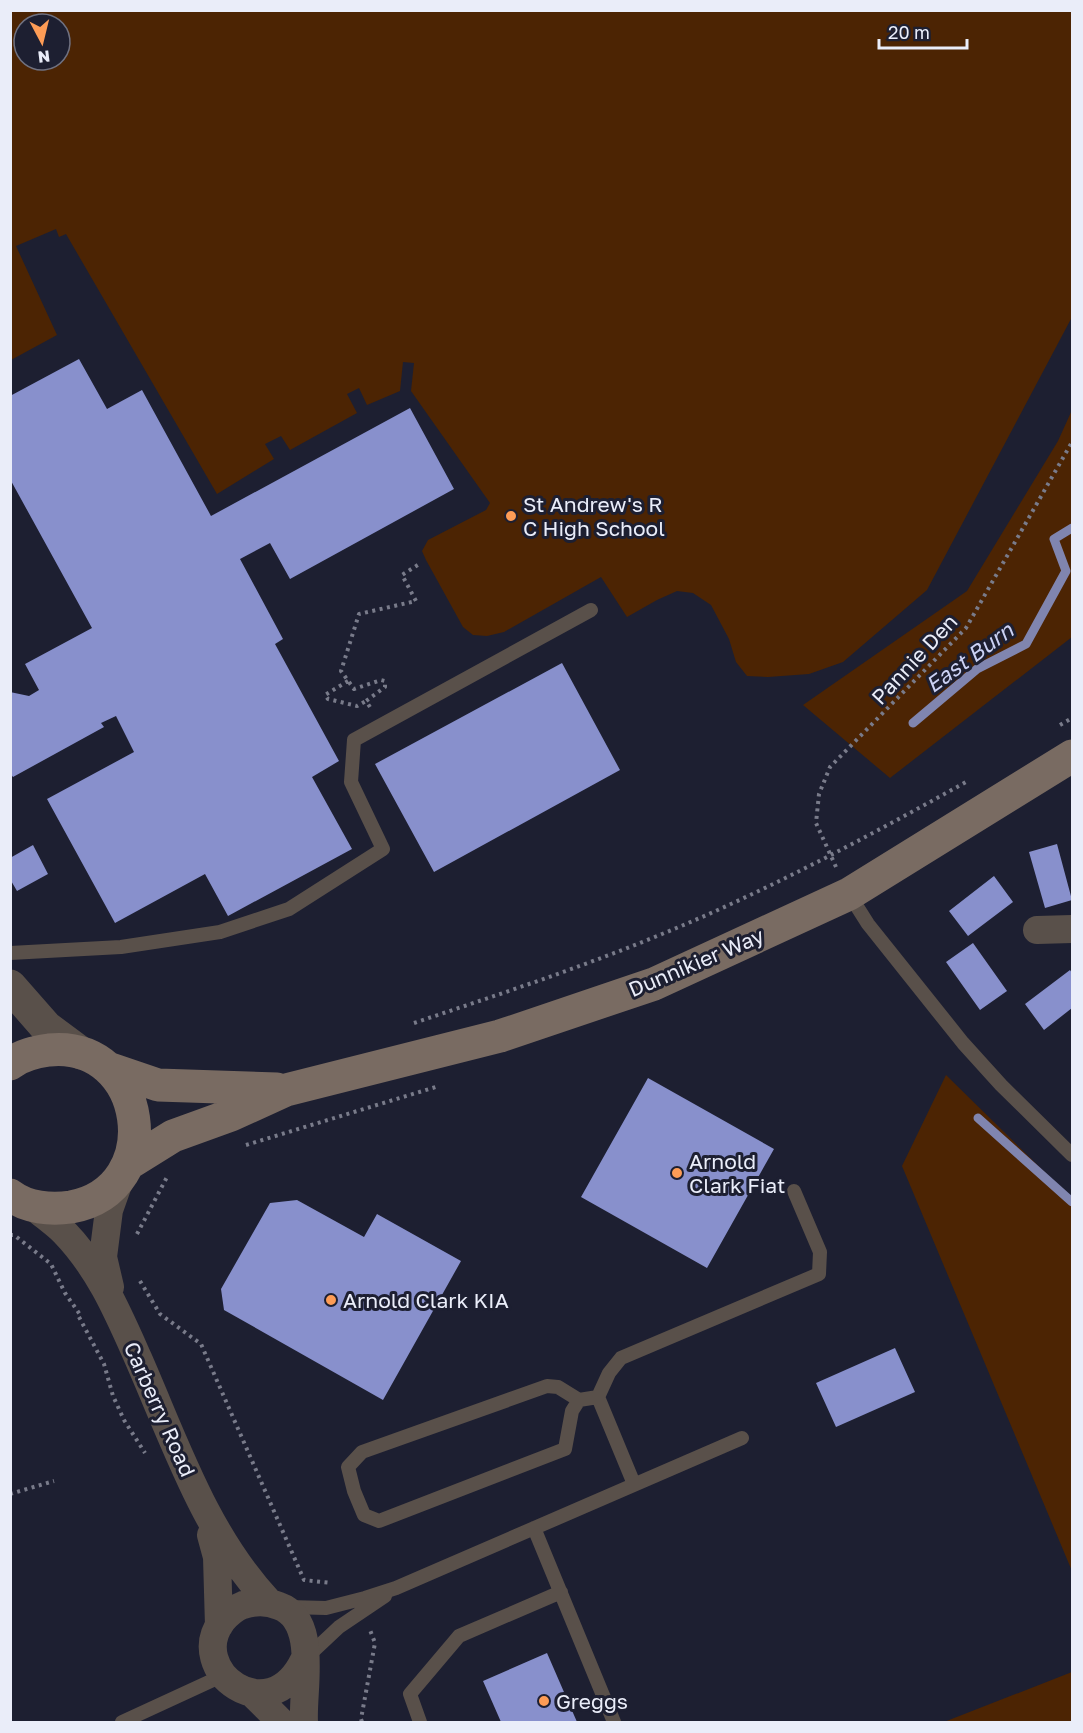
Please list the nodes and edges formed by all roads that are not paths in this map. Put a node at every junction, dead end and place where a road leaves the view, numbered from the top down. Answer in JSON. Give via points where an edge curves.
{"nodes":[{"id":1,"x":591,"y":610,"type":"dead end"},
{"id":2,"x":1072,"y":756,"type":"edge"},
{"id":3,"x":849,"y":894,"type":"junction"},
{"id":4,"x":1072,"y":929,"type":"edge"},
{"id":5,"x":1037,"y":930,"type":"dead end"},
{"id":6,"x":10,"y":953,"type":"edge"},
{"id":7,"x":10,"y":986,"type":"edge"},
{"id":8,"x":94,"y":1061,"type":"junction"},
{"id":9,"x":10,"y":1064,"type":"edge"},
{"id":10,"x":286,"y":1090,"type":"junction"},
{"id":11,"x":1072,"y":1155,"type":"edge"},
{"id":12,"x":125,"y":1170,"type":"junction"},
{"id":13,"x":794,"y":1191,"type":"dead end"},
{"id":14,"x":17,"y":1199,"type":"edge"},
{"id":15,"x":114,"y":1304,"type":"junction"},
{"id":16,"x":598,"y":1396,"type":"junction"},
{"id":17,"x":579,"y":1400,"type":"junction"},
{"id":18,"x":742,"y":1438,"type":"dead end"},
{"id":19,"x":634,"y":1484,"type":"junction"},
{"id":20,"x":207,"y":1515,"type":"junction"},
{"id":21,"x":534,"y":1528,"type":"junction"},
{"id":22,"x":561,"y":1592,"type":"junction"},
{"id":23,"x":276,"y":1605,"type":"junction"},
{"id":24,"x":359,"y":1606,"type":"junction"},
{"id":25,"x":219,"y":1626,"type":"junction"},
{"id":26,"x":304,"y":1660,"type":"junction"},
{"id":27,"x":224,"y":1675,"type":"junction"},
{"id":28,"x":251,"y":1692,"type":"junction"},
{"id":29,"x":122,"y":1722,"type":"edge"},
{"id":30,"x":281,"y":1722,"type":"edge"},
{"id":31,"x":304,"y":1722,"type":"edge"},
{"id":32,"x":420,"y":1722,"type":"edge"},
{"id":33,"x":614,"y":1722,"type":"edge"}],
"edges":[{"from":1,"to":6,"type":"lane","via":[[354,740],[351,782],[383,849],[289,909],[219,933],[121,947]]},
{"from":2,"to":3,"type":"main road","name":"Dunnikier Way"},
{"from":3,"to":10,"type":"main road","name":"Dunnikier Way","via":[[654,984],[500,1036]]},
{"from":3,"to":11,"type":"lane","via":[[868,924],[963,1043]]},
{"from":4,"to":5,"type":"street"},
{"from":7,"to":8,"type":"street","via":[[46,1027]]},
{"from":8,"to":9,"type":"main road","name":"Dunnikier Way","via":[[59,1049],[37,1052]]},
{"from":8,"to":10,"type":"main road","name":"Dunnikier Way","via":[[158,1085]]},
{"from":8,"to":12,"type":"main road","via":[[125,1088],[134,1113],[135,1139]]},
{"from":10,"to":12,"type":"main road","name":"Dunnikier Way","via":[[172,1136]]},
{"from":12,"to":14,"type":"main road","name":"Dunnikier Way","via":[[104,1193],[82,1205],[57,1209]]},
{"from":12,"to":15,"type":"street","name":"Carberry Road","via":[[109,1210],[103,1257]]},
{"from":13,"to":16,"type":"lane","via":[[820,1252],[819,1274],[621,1358]]},
{"from":14,"to":15,"type":"street","name":"Carberry Road","via":[[64,1232]]},
{"from":15,"to":20,"type":"street","name":"Carberry Road"},
{"from":16,"to":17,"type":"lane"},
{"from":16,"to":19,"type":"lane"},
{"from":17,"to":17,"type":"lane","via":[[565,1449],[380,1521],[364,1515],[348,1467],[362,1452],[546,1386],[558,1387]]},
{"from":18,"to":19,"type":"lane"},
{"from":19,"to":21,"type":"lane"},
{"from":20,"to":23,"type":"street","name":"Carberry Road","via":[[251,1583]]},
{"from":20,"to":25,"type":"street","name":"Carberry Road","via":[[217,1557]]},
{"from":21,"to":22,"type":"lane"},
{"from":21,"to":24,"type":"lane"},
{"from":22,"to":32,"type":"lane","via":[[459,1636],[410,1694]]},
{"from":22,"to":33,"type":"lane"},
{"from":23,"to":24,"type":"lane"},
{"from":23,"to":25,"type":"street","via":[[254,1601],[240,1606]]},
{"from":23,"to":26,"type":"street","name":"Carberry Road","via":[[295,1617],[303,1630]]},
{"from":24,"to":26,"type":"lane"},
{"from":25,"to":27,"type":"street","name":"Carberry Road","via":[[214,1655]]},
{"from":26,"to":28,"type":"street","via":[[287,1685],[273,1692]]},
{"from":26,"to":31,"type":"street","name":"Carberry Road"},
{"from":27,"to":28,"type":"street","via":[[229,1682]]},
{"from":27,"to":29,"type":"lane"},
{"from":28,"to":30,"type":"street"}]}
